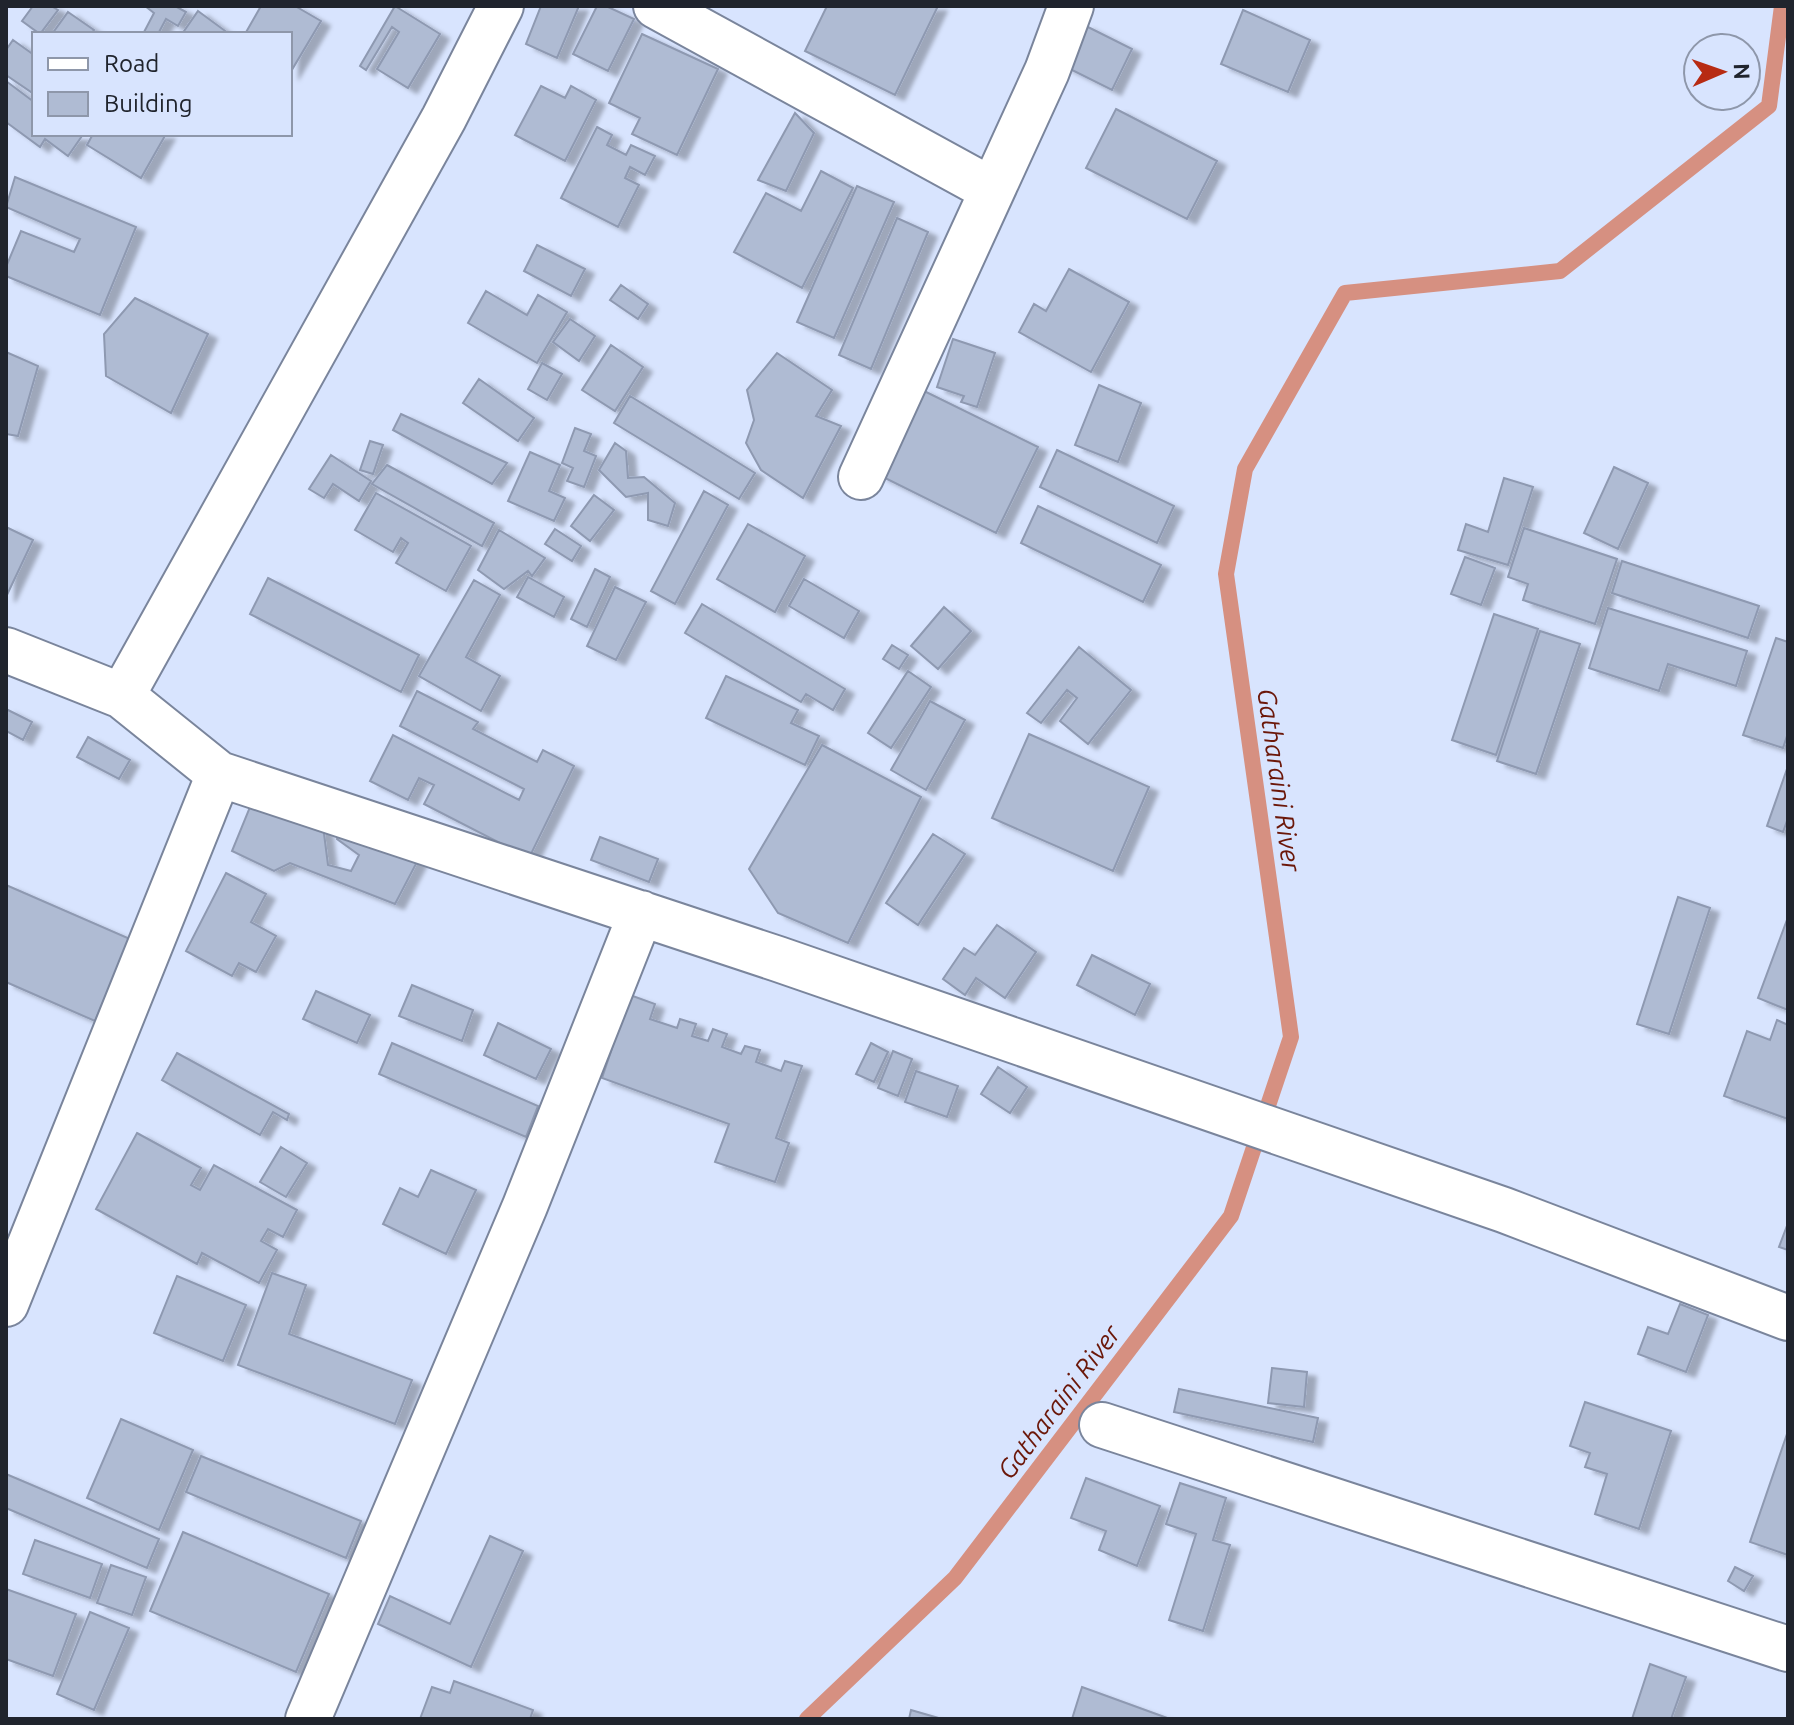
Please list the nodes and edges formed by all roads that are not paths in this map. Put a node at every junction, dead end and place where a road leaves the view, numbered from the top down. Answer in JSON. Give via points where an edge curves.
{"nodes":[{"id":1,"x":501,"y":6,"type":"edge"},
{"id":2,"x":656,"y":6,"type":"edge"},
{"id":3,"x":1071,"y":6,"type":"edge"},
{"id":4,"x":992,"y":190,"type":"junction"},
{"id":5,"x":861,"y":477,"type":"dead end"},
{"id":6,"x":6,"y":650,"type":"edge"},
{"id":7,"x":122,"y":696,"type":"junction"},
{"id":8,"x":219,"y":774,"type":"junction"},
{"id":9,"x":641,"y":913,"type":"junction"},
{"id":10,"x":6,"y":1304,"type":"edge"},
{"id":11,"x":1788,"y":1318,"type":"edge"},
{"id":12,"x":1102,"y":1425,"type":"dead end"},
{"id":13,"x":1788,"y":1649,"type":"edge"},
{"id":14,"x":308,"y":1719,"type":"edge"}],
"edges":[{"from":1,"to":7,"type":"street"},
{"from":2,"to":4,"type":"street"},
{"from":3,"to":4,"type":"street"},
{"from":4,"to":5,"type":"street"},
{"from":6,"to":7,"type":"street"},
{"from":7,"to":8,"type":"street"},
{"from":8,"to":9,"type":"street"},
{"from":8,"to":10,"type":"street"},
{"from":9,"to":11,"type":"street","via":[[1504,1210]]},
{"from":9,"to":14,"type":"street","via":[[525,1206]]},
{"from":12,"to":13,"type":"street"}]}
